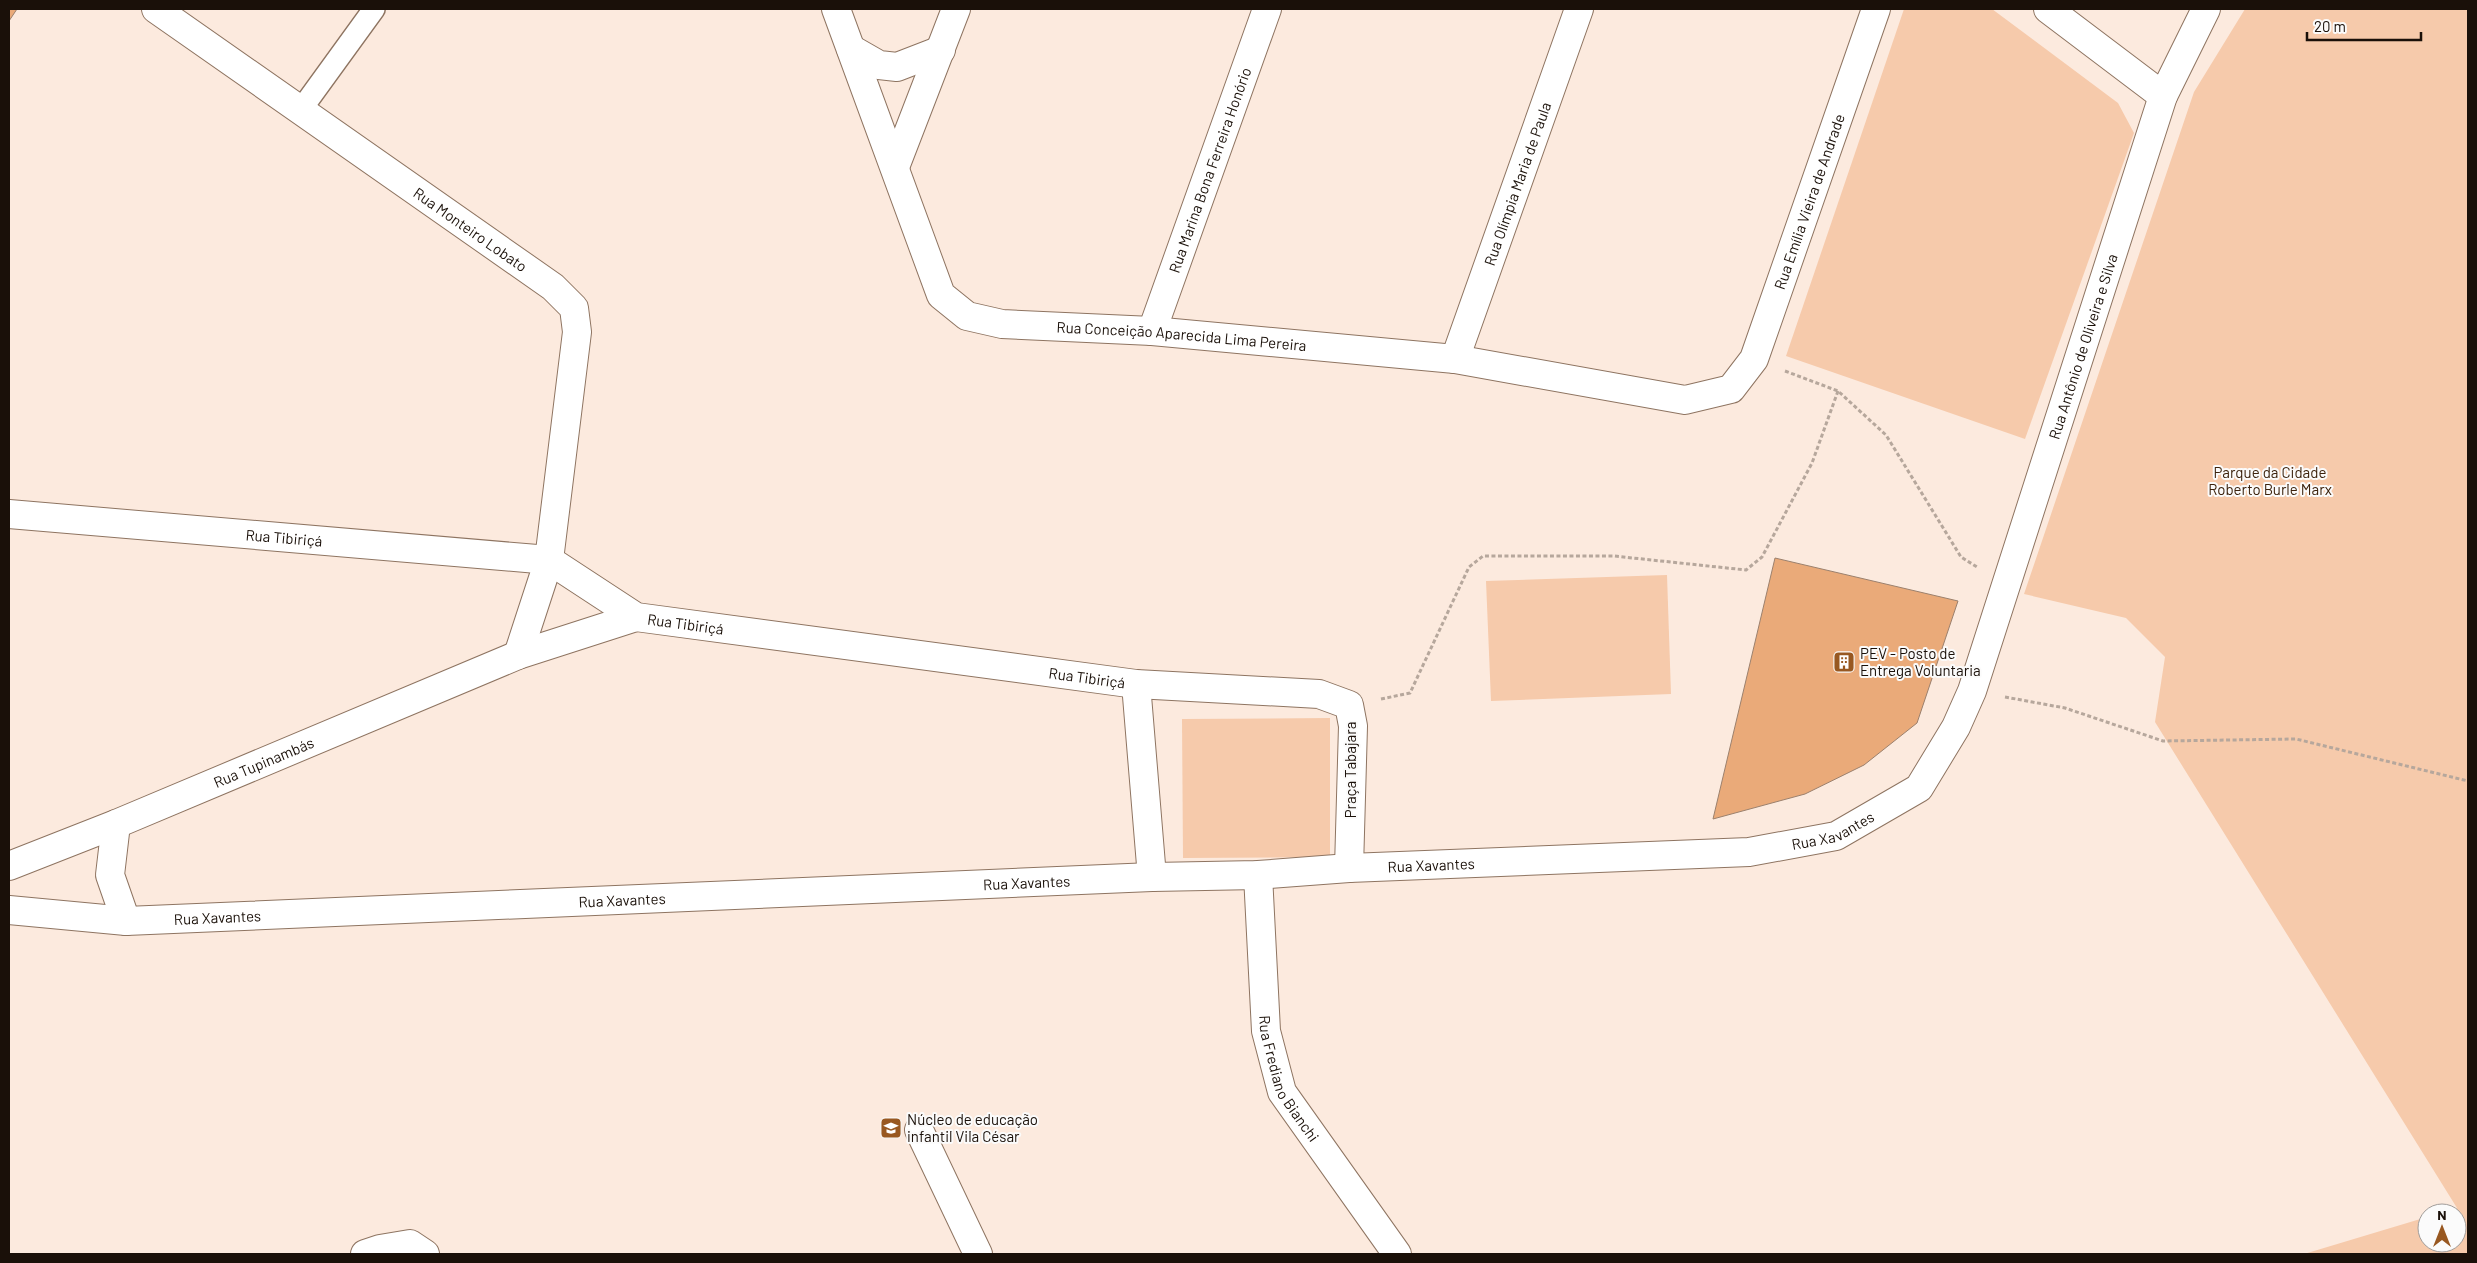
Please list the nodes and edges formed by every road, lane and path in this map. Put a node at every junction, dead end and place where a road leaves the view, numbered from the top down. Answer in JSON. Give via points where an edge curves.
{"nodes":[{"id":1,"x":156,"y":9,"type":"edge"},
{"id":2,"x":374,"y":9,"type":"edge"},
{"id":3,"x":836,"y":9,"type":"edge"},
{"id":4,"x":956,"y":9,"type":"edge"},
{"id":5,"x":1267,"y":9,"type":"edge"},
{"id":6,"x":1579,"y":9,"type":"edge"},
{"id":7,"x":1876,"y":9,"type":"edge"},
{"id":8,"x":2048,"y":9,"type":"edge"},
{"id":9,"x":2206,"y":9,"type":"edge"},
{"id":10,"x":851,"y":49,"type":"junction"},
{"id":11,"x":942,"y":50,"type":"junction"},
{"id":12,"x":2163,"y":96,"type":"junction"},
{"id":13,"x":300,"y":111,"type":"junction"},
{"id":14,"x":895,"y":166,"type":"junction"},
{"id":15,"x":1152,"y":331,"type":"junction"},
{"id":16,"x":1754,"y":359,"type":"junction"},
{"id":17,"x":1455,"y":360,"type":"junction"},
{"id":18,"x":1730,"y":389,"type":"joint"},
{"id":19,"x":1838,"y":391,"type":"junction"},
{"id":20,"x":9,"y":514,"type":"edge"},
{"id":21,"x":549,"y":560,"type":"junction"},
{"id":22,"x":2006,"y":586,"type":"junction"},
{"id":23,"x":636,"y":617,"type":"junction"},
{"id":24,"x":518,"y":655,"type":"junction"},
{"id":25,"x":1136,"y":684,"type":"junction"},
{"id":26,"x":1972,"y":691,"type":"junction"},
{"id":27,"x":1318,"y":694,"type":"joint"},
{"id":28,"x":1349,"y":705,"type":"junction"},
{"id":29,"x":2468,"y":781,"type":"edge"},
{"id":30,"x":116,"y":824,"type":"junction"},
{"id":31,"x":9,"y":866,"type":"edge"},
{"id":32,"x":1349,"y":868,"type":"junction"},
{"id":33,"x":1258,"y":875,"type":"junction"},
{"id":34,"x":1152,"y":877,"type":"junction"},
{"id":35,"x":9,"y":910,"type":"edge"},
{"id":36,"x":126,"y":921,"type":"junction"},
{"id":37,"x":919,"y":1130,"type":"dead end"},
{"id":38,"x":372,"y":1251,"type":"edge"},
{"id":39,"x":425,"y":1254,"type":"edge"},
{"id":40,"x":978,"y":1254,"type":"edge"},
{"id":41,"x":1397,"y":1254,"type":"edge"}],
"edges":[{"from":1,"to":13,"type":"street","name":"Rua Monteiro Lobato"},
{"from":2,"to":13,"type":"lane"},
{"from":3,"to":10,"type":"street","name":"Rua Conceição Aparecida Lima Pereira"},
{"from":4,"to":11,"type":"street"},
{"from":5,"to":15,"type":"street","name":"Rua Marina Bona Ferreira Honório"},
{"from":6,"to":17,"type":"street","name":"Rua Olímpia Maria de Paula"},
{"from":7,"to":16,"type":"street","name":"Rua Emília Vieira de Andrade"},
{"from":8,"to":12,"type":"street"},
{"from":9,"to":12,"type":"street","name":"Rua Antônio de Oliveira e Silva"},
{"from":10,"to":11,"type":"street","via":[[879,65],[897,67]]},
{"from":10,"to":14,"type":"street","name":"Rua Conceição Aparecida Lima Pereira"},
{"from":11,"to":14,"type":"street"},
{"from":12,"to":22,"type":"street","name":"Rua Antônio de Oliveira e Silva"},
{"from":13,"to":21,"type":"street","name":"Rua Monteiro Lobato","via":[[553,287],[574,308],[577,332]]},
{"from":14,"to":15,"type":"street","name":"Rua Conceição Aparecida Lima Pereira","via":[[941,295],[967,316],[1002,324]]},
{"from":15,"to":17,"type":"street","name":"Rua Conceição Aparecida Lima Pereira"},
{"from":16,"to":18,"type":"street","name":"Rua Emília Vieira de Andrade"},
{"from":16,"to":19,"type":"path"},
{"from":17,"to":18,"type":"street","name":"Rua Conceição Aparecida Lima Pereira","via":[[1685,400]]},
{"from":19,"to":22,"type":"path","via":[[1886,435],[1961,557]]},
{"from":19,"to":28,"type":"path","via":[[1812,462],[1762,557],[1746,570],[1614,556],[1483,556],[1469,567],[1410,693]]},
{"from":20,"to":21,"type":"street","name":"Rua Tibiriçá"},
{"from":21,"to":23,"type":"street","name":"Rua Tibiriçá"},
{"from":21,"to":24,"type":"street"},
{"from":22,"to":26,"type":"street","name":"Rua Antônio de Oliveira e Silva"},
{"from":23,"to":24,"type":"street","name":"Rua Tupinambás"},
{"from":23,"to":25,"type":"street","name":"Rua Tibiriçá"},
{"from":24,"to":30,"type":"street","name":"Rua Tupinambás"},
{"from":25,"to":27,"type":"street","name":"Rua Tibiriçá"},
{"from":25,"to":34,"type":"street"},
{"from":26,"to":29,"type":"path","via":[[2065,708],[2163,741],[2296,739]]},
{"from":26,"to":32,"type":"street","name":"Rua Xavantes","via":[[1956,727],[1919,788],[1836,836],[1748,852]]},
{"from":27,"to":28,"type":"street","name":"Praça Tabajara"},
{"from":28,"to":32,"type":"street","name":"Praça Tabajara","via":[[1353,726]]},
{"from":30,"to":31,"type":"street","name":"Rua Tupinambás"},
{"from":30,"to":36,"type":"street","via":[[110,875]]},
{"from":32,"to":33,"type":"street","name":"Rua Xavantes"},
{"from":33,"to":34,"type":"street","name":"Rua Xavantes"},
{"from":33,"to":41,"type":"street","name":"Rua Frediano Bianchi","via":[[1266,1031],[1282,1092]]},
{"from":34,"to":36,"type":"street","name":"Rua Xavantes"},
{"from":35,"to":36,"type":"street","name":"Rua Xavantes"},
{"from":37,"to":40,"type":"street"},
{"from":38,"to":39,"type":"street","via":[[410,1244]]}]}
